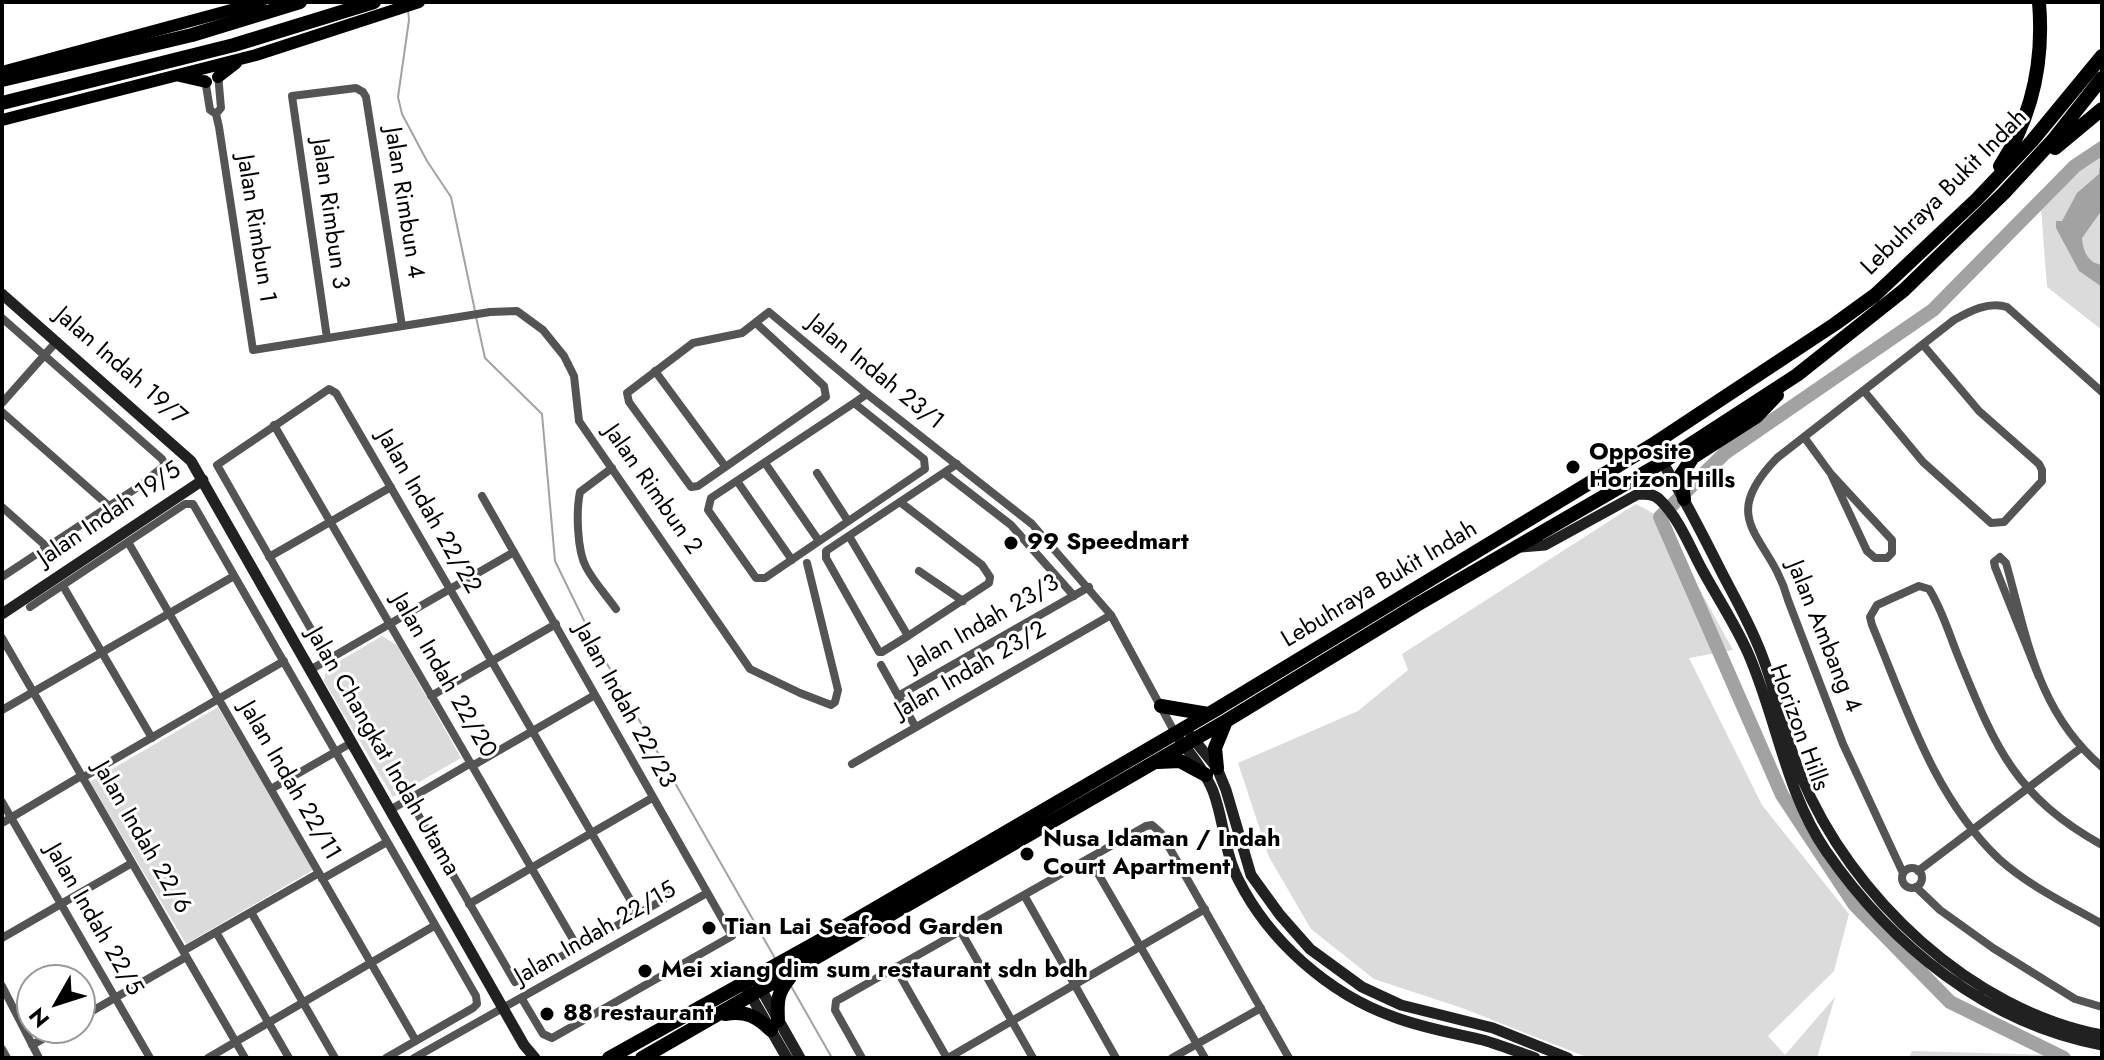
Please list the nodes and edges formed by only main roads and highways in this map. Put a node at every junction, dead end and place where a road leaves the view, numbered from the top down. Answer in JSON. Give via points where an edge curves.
{"nodes":[{"id":1,"x":261,"y":2,"type":"edge"},
{"id":2,"x":300,"y":2,"type":"edge"},
{"id":3,"x":419,"y":2,"type":"edge"},
{"id":4,"x":2039,"y":2,"type":"edge"},
{"id":5,"x":368,"y":4,"type":"edge"},
{"id":6,"x":239,"y":9,"type":"junction"},
{"id":7,"x":197,"y":21,"type":"junction"},
{"id":8,"x":145,"y":34,"type":"junction"},
{"id":9,"x":256,"y":55,"type":"junction"},
{"id":10,"x":2102,"y":56,"type":"edge"},
{"id":11,"x":2,"y":72,"type":"edge"},
{"id":12,"x":212,"y":76,"type":"junction"},
{"id":13,"x":2102,"y":78,"type":"edge"},
{"id":14,"x":2,"y":80,"type":"edge"},
{"id":15,"x":157,"y":80,"type":"junction"},
{"id":16,"x":2,"y":103,"type":"edge"},
{"id":17,"x":2102,"y":109,"type":"edge"},
{"id":18,"x":2,"y":120,"type":"edge"},
{"id":19,"x":2004,"y":193,"type":"junction"},
{"id":20,"x":1977,"y":199,"type":"junction"},
{"id":21,"x":1797,"y":375,"type":"junction"},
{"id":22,"x":1684,"y":499,"type":"road end"},
{"id":23,"x":1161,"y":706,"type":"road end"},
{"id":24,"x":1208,"y":714,"type":"junction"},
{"id":25,"x":1226,"y":721,"type":"junction"},
{"id":26,"x":1182,"y":733,"type":"junction"},
{"id":27,"x":1151,"y":762,"type":"junction"},
{"id":28,"x":793,"y":964,"type":"junction"},
{"id":29,"x":774,"y":981,"type":"junction"},
{"id":30,"x":752,"y":987,"type":"junction"},
{"id":31,"x":712,"y":1017,"type":"junction"},
{"id":32,"x":609,"y":1058,"type":"edge"},
{"id":33,"x":642,"y":1058,"type":"edge"}],
"edges":[{"from":1,"to":6,"type":"main road"},
{"from":2,"to":14,"type":"highway","via":[[192,35]]},
{"from":3,"to":9,"type":"main road"},
{"from":4,"to":20,"type":"highway","via":[[2042,42],[2034,92],[2010,149]]},
{"from":5,"to":16,"type":"highway","via":[[222,48]]},
{"from":6,"to":7,"type":"main road"},
{"from":6,"to":9,"type":"main road","via":[[229,21],[231,33]]},
{"from":7,"to":8,"type":"main road"},
{"from":7,"to":12,"type":"main road"},
{"from":8,"to":11,"type":"main road"},
{"from":8,"to":15,"type":"main road","via":[[164,50],[166,62]]},
{"from":9,"to":12,"type":"main road"},
{"from":10,"to":20,"type":"highway","name":"Lebuhraya Bukit Indah"},
{"from":12,"to":15,"type":"main road"},
{"from":13,"to":19,"type":"highway","name":"Lebuhraya Bukit Indah"},
{"from":15,"to":18,"type":"main road"},
{"from":17,"to":19,"type":"highway"},
{"from":19,"to":21,"type":"highway","name":"Lebuhraya Bukit Indah","via":[[1904,290]]},
{"from":20,"to":24,"type":"highway","name":"Lebuhraya Bukit Indah","via":[[1875,295],[1835,324],[1652,445]]},
{"from":21,"to":22,"type":"highway","via":[[1757,416],[1693,457],[1681,475]]},
{"from":21,"to":25,"type":"highway","name":"Lebuhraya Bukit Indah","via":[[1663,462]]},
{"from":23,"to":24,"type":"highway"},
{"from":24,"to":26,"type":"highway","name":"Lebuhraya Bukit Indah"},
{"from":25,"to":26,"type":"highway","name":"Lebuhraya Bukit Indah"},
{"from":25,"to":27,"type":"highway","via":[[1211,771],[1180,761]]},
{"from":26,"to":27,"type":"highway","name":"Lebuhraya Bukit Indah"},
{"from":26,"to":28,"type":"highway","name":"Lebuhraya Bukit Indah"},
{"from":27,"to":28,"type":"highway","name":"Lebuhraya Bukit Indah"},
{"from":28,"to":29,"type":"highway"},
{"from":28,"to":29,"type":"highway","name":"Lebuhraya Bukit Indah"},
{"from":29,"to":30,"type":"highway","name":"Lebuhraya Bukit Indah"},
{"from":29,"to":31,"type":"highway","via":[[775,1026],[744,1012]]},
{"from":30,"to":31,"type":"highway","name":"Lebuhraya Bukit Indah"},
{"from":30,"to":32,"type":"highway","name":"Lebuhraya Bukit Indah"},
{"from":31,"to":33,"type":"highway","name":"Lebuhraya Bukit Indah"}]}
